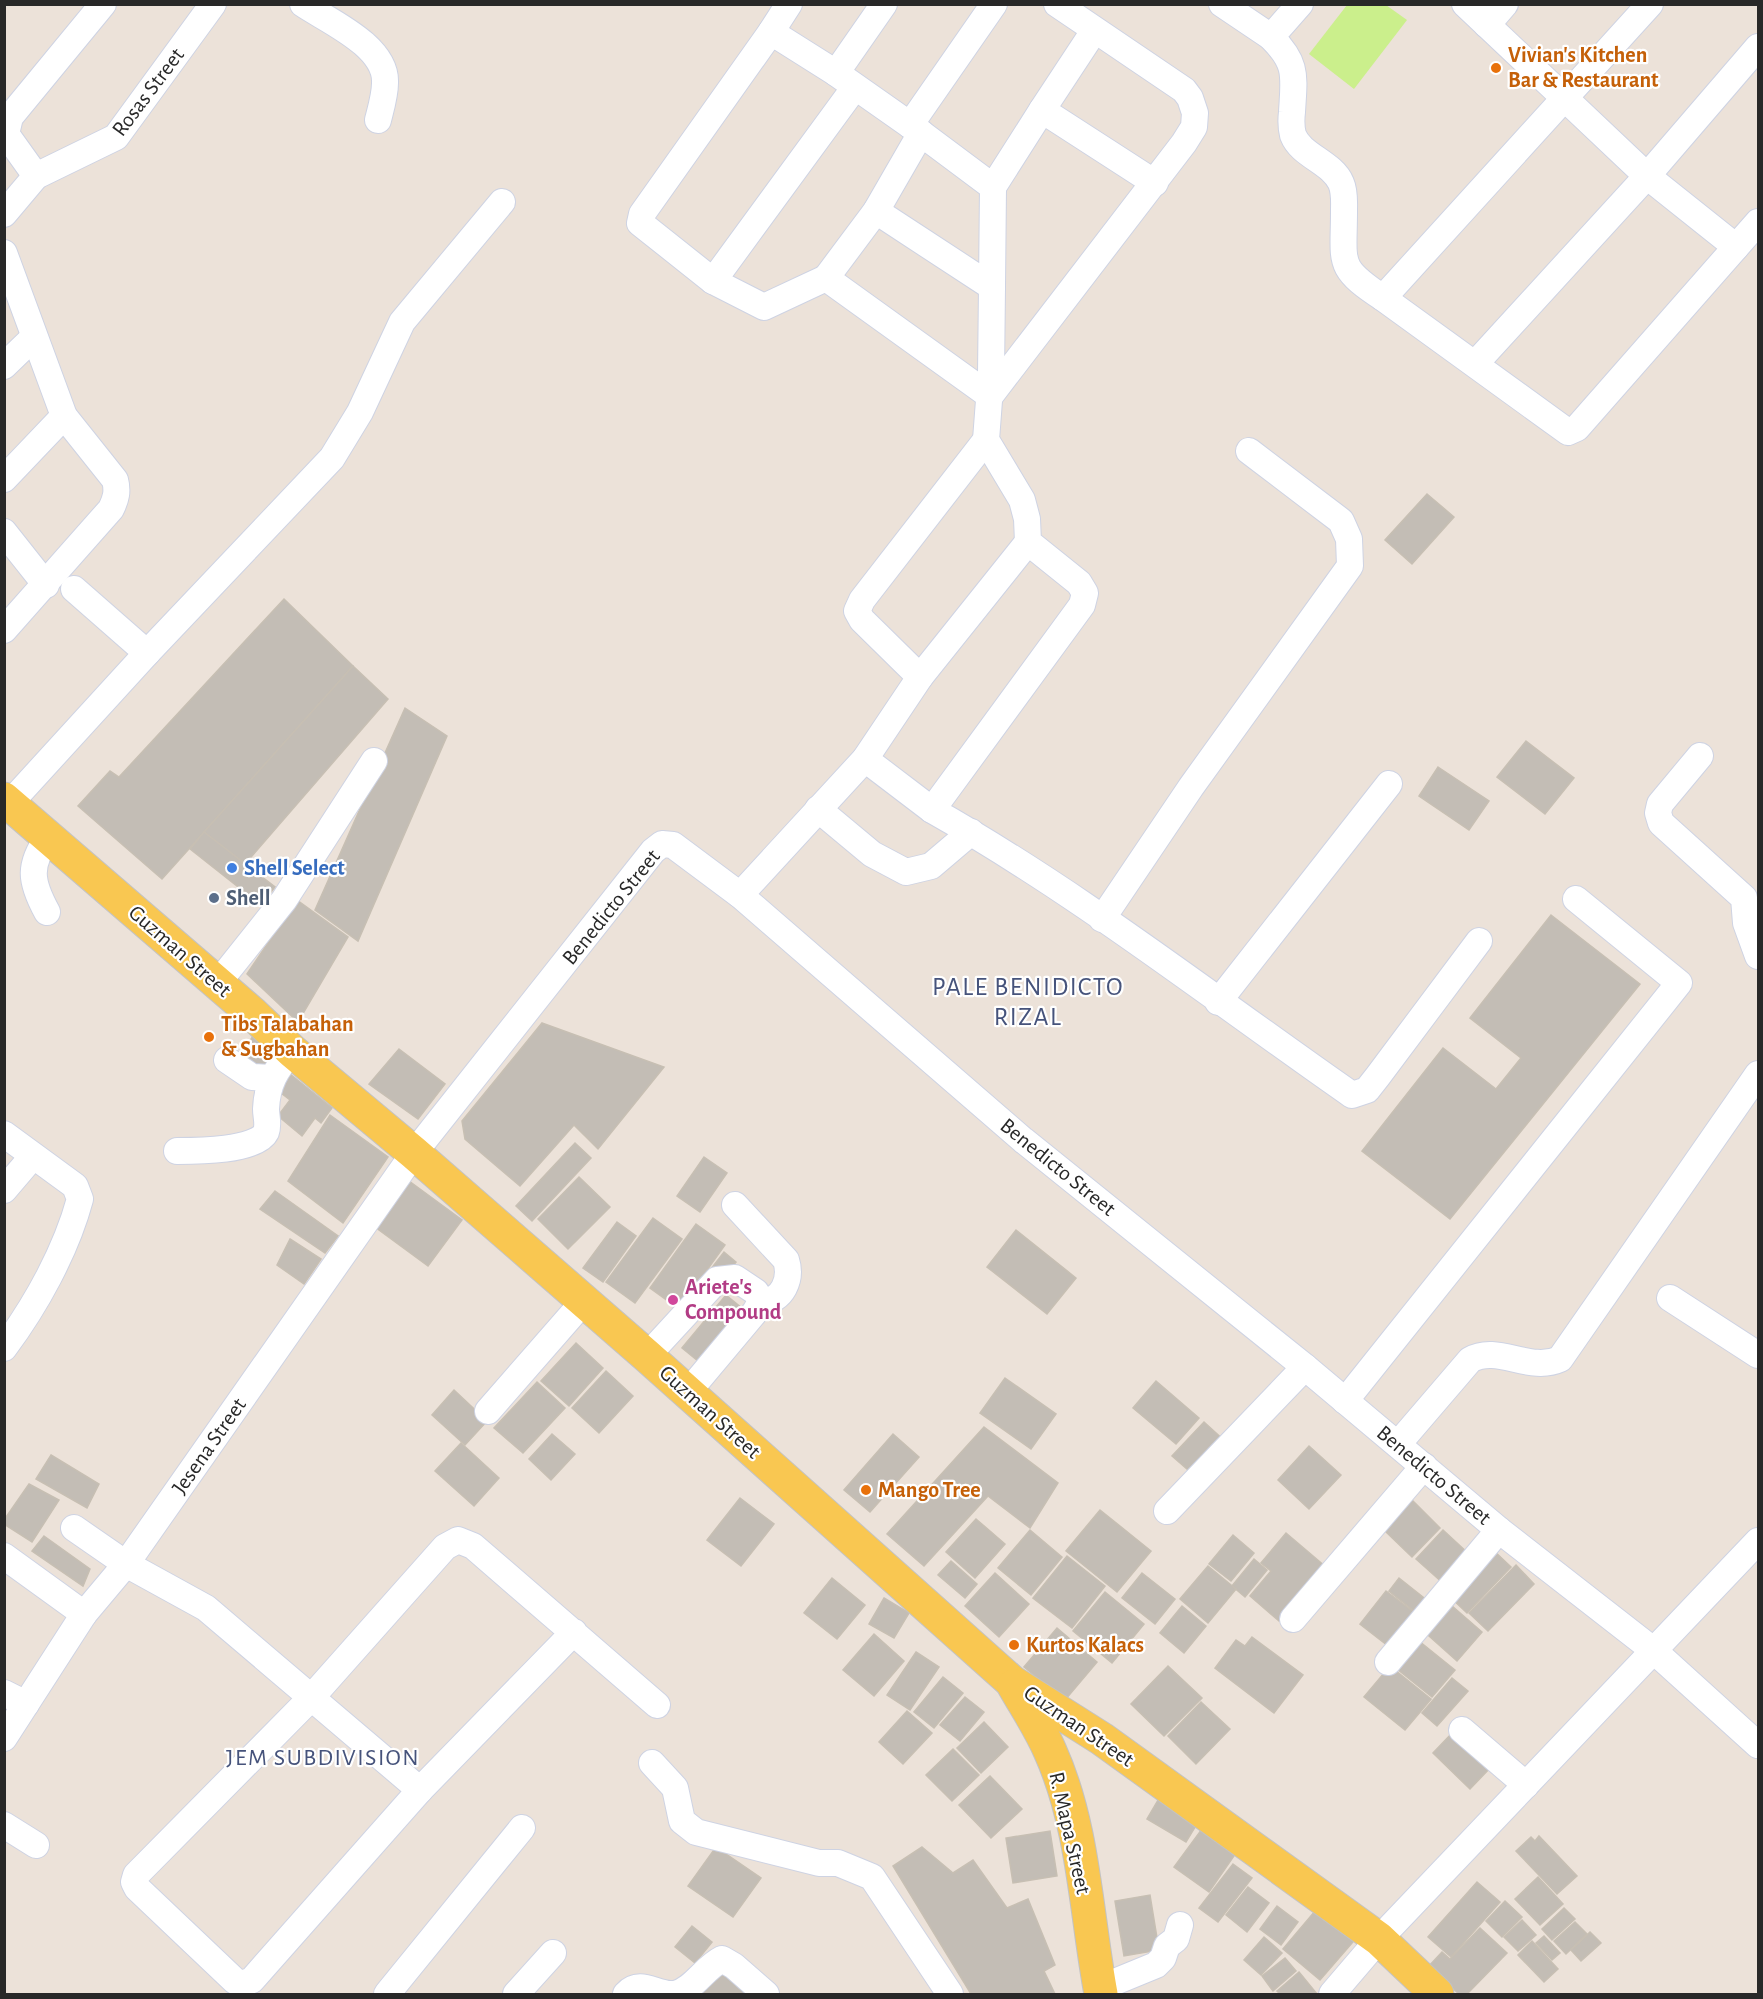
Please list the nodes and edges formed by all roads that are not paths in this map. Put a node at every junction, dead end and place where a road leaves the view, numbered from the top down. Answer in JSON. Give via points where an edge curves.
{"nodes":[{"id":1,"x":102,"y":4,"type":"edge"},
{"id":2,"x":213,"y":4,"type":"edge"},
{"id":3,"x":303,"y":4,"type":"edge"},
{"id":4,"x":789,"y":4,"type":"edge"},
{"id":5,"x":884,"y":4,"type":"edge"},
{"id":6,"x":994,"y":4,"type":"edge"},
{"id":7,"x":1057,"y":4,"type":"edge"},
{"id":8,"x":1222,"y":4,"type":"edge"},
{"id":9,"x":1300,"y":4,"type":"edge"},
{"id":10,"x":1465,"y":4,"type":"edge"},
{"id":11,"x":1505,"y":4,"type":"edge"},
{"id":12,"x":1650,"y":4,"type":"edge"},
{"id":13,"x":1487,"y":25,"type":"junction"},
{"id":14,"x":1094,"y":31,"type":"junction"},
{"id":15,"x":771,"y":32,"type":"junction"},
{"id":16,"x":1271,"y":37,"type":"junction"},
{"id":17,"x":1758,"y":47,"type":"edge"},
{"id":18,"x":846,"y":80,"type":"junction"},
{"id":19,"x":1564,"y":99,"type":"junction"},
{"id":20,"x":1042,"y":110,"type":"junction"},
{"id":21,"x":378,"y":120,"type":"dead end"},
{"id":22,"x":915,"y":129,"type":"junction"},
{"id":23,"x":36,"y":176,"type":"junction"},
{"id":24,"x":1647,"y":176,"type":"junction"},
{"id":25,"x":1155,"y":183,"type":"junction"},
{"id":26,"x":993,"y":187,"type":"junction"},
{"id":27,"x":502,"y":202,"type":"dead end"},
{"id":28,"x":876,"y":211,"type":"junction"},
{"id":29,"x":4,"y":214,"type":"edge"},
{"id":30,"x":1758,"y":222,"type":"edge"},
{"id":31,"x":1736,"y":247,"type":"junction"},
{"id":32,"x":4,"y":253,"type":"edge"},
{"id":33,"x":826,"y":278,"type":"junction"},
{"id":34,"x":713,"y":281,"type":"junction"},
{"id":35,"x":992,"y":287,"type":"junction"},
{"id":36,"x":1383,"y":298,"type":"junction"},
{"id":37,"x":34,"y":337,"type":"junction"},
{"id":38,"x":1475,"y":364,"type":"junction"},
{"id":39,"x":4,"y":366,"type":"edge"},
{"id":40,"x":990,"y":396,"type":"junction"},
{"id":41,"x":64,"y":416,"type":"junction"},
{"id":42,"x":986,"y":440,"type":"junction"},
{"id":43,"x":1249,"y":452,"type":"dead end"},
{"id":44,"x":4,"y":479,"type":"edge"},
{"id":45,"x":4,"y":532,"type":"edge"},
{"id":46,"x":1028,"y":542,"type":"junction"},
{"id":47,"x":46,"y":585,"type":"junction"},
{"id":48,"x":74,"y":589,"type":"dead end"},
{"id":49,"x":4,"y":630,"type":"edge"},
{"id":50,"x":147,"y":654,"type":"junction"},
{"id":51,"x":920,"y":677,"type":"junction"},
{"id":52,"x":1700,"y":756,"type":"dead end"},
{"id":53,"x":865,"y":759,"type":"junction"},
{"id":54,"x":374,"y":761,"type":"dead end"},
{"id":55,"x":1389,"y":784,"type":"dead end"},
{"id":56,"x":7,"y":801,"type":"edge"},
{"id":57,"x":818,"y":809,"type":"junction"},
{"id":58,"x":932,"y":810,"type":"junction"},
{"id":59,"x":971,"y":832,"type":"junction"},
{"id":60,"x":49,"y":836,"type":"junction"},
{"id":61,"x":740,"y":895,"type":"junction"},
{"id":62,"x":1576,"y":899,"type":"dead end"},
{"id":63,"x":47,"y":912,"type":"dead end"},
{"id":64,"x":1102,"y":919,"type":"junction"},
{"id":65,"x":1479,"y":941,"type":"dead end"},
{"id":66,"x":1758,"y":956,"type":"edge"},
{"id":67,"x":217,"y":984,"type":"junction"},
{"id":68,"x":1218,"y":1002,"type":"junction"},
{"id":69,"x":292,"y":1051,"type":"junction"},
{"id":70,"x":227,"y":1060,"type":"dead end"},
{"id":71,"x":1758,"y":1074,"type":"edge"},
{"id":72,"x":271,"y":1078,"type":"junction"},
{"id":73,"x":4,"y":1134,"type":"edge"},
{"id":74,"x":177,"y":1151,"type":"dead end"},
{"id":75,"x":414,"y":1153,"type":"junction"},
{"id":76,"x":33,"y":1156,"type":"junction"},
{"id":77,"x":4,"y":1190,"type":"edge"},
{"id":78,"x":735,"y":1205,"type":"dead end"},
{"id":79,"x":1670,"y":1298,"type":"dead end"},
{"id":80,"x":584,"y":1301,"type":"junction"},
{"id":81,"x":761,"y":1302,"type":"junction"},
{"id":82,"x":4,"y":1348,"type":"edge"},
{"id":83,"x":1758,"y":1355,"type":"edge"},
{"id":84,"x":647,"y":1356,"type":"junction"},
{"id":85,"x":1305,"y":1367,"type":"junction"},
{"id":86,"x":688,"y":1392,"type":"junction"},
{"id":87,"x":1339,"y":1396,"type":"junction"},
{"id":88,"x":488,"y":1411,"type":"dead end"},
{"id":89,"x":1398,"y":1444,"type":"junction"},
{"id":90,"x":1424,"y":1466,"type":"junction"},
{"id":91,"x":1167,"y":1511,"type":"dead end"},
{"id":92,"x":74,"y":1528,"type":"dead end"},
{"id":93,"x":1499,"y":1530,"type":"junction"},
{"id":94,"x":1758,"y":1541,"type":"edge"},
{"id":95,"x":4,"y":1556,"type":"edge"},
{"id":96,"x":126,"y":1564,"type":"junction"},
{"id":97,"x":84,"y":1614,"type":"junction"},
{"id":98,"x":1293,"y":1619,"type":"dead end"},
{"id":99,"x":574,"y":1632,"type":"junction"},
{"id":100,"x":1653,"y":1650,"type":"junction"},
{"id":101,"x":1388,"y":1662,"type":"dead end"},
{"id":102,"x":1012,"y":1682,"type":"junction"},
{"id":103,"x":310,"y":1698,"type":"junction"},
{"id":104,"x":15,"y":1699,"type":"edge"},
{"id":105,"x":657,"y":1706,"type":"dead end"},
{"id":106,"x":1462,"y":1730,"type":"dead end"},
{"id":107,"x":4,"y":1738,"type":"edge"},
{"id":108,"x":1758,"y":1745,"type":"edge"},
{"id":109,"x":652,"y":1763,"type":"dead end"},
{"id":110,"x":1526,"y":1785,"type":"junction"},
{"id":111,"x":420,"y":1790,"type":"junction"},
{"id":112,"x":4,"y":1825,"type":"edge"},
{"id":113,"x":522,"y":1828,"type":"dead end"},
{"id":114,"x":36,"y":1845,"type":"dead end"},
{"id":115,"x":1180,"y":1925,"type":"dead end"},
{"id":116,"x":1379,"y":1939,"type":"junction"},
{"id":117,"x":553,"y":1953,"type":"dead end"},
{"id":118,"x":1101,"y":1991,"type":"edge"},
{"id":119,"x":387,"y":1995,"type":"edge"},
{"id":120,"x":516,"y":1995,"type":"edge"},
{"id":121,"x":626,"y":1995,"type":"edge"},
{"id":122,"x":673,"y":1995,"type":"edge"},
{"id":123,"x":766,"y":1995,"type":"edge"},
{"id":124,"x":950,"y":1995,"type":"edge"},
{"id":125,"x":1332,"y":1995,"type":"edge"},
{"id":126,"x":1437,"y":1995,"type":"edge"}],
"edges":[{"from":1,"to":23,"type":"street","via":[[10,117],[6,134]]},
{"from":2,"to":23,"type":"street","name":"Rosas Street","via":[[116,137]]},
{"from":3,"to":21,"type":"street","via":[[358,37],[373,54],[386,82]]},
{"from":4,"to":15,"type":"street"},
{"from":5,"to":18,"type":"street"},
{"from":6,"to":22,"type":"street"},
{"from":7,"to":14,"type":"street"},
{"from":8,"to":16,"type":"street"},
{"from":9,"to":16,"type":"street"},
{"from":10,"to":13,"type":"street"},
{"from":11,"to":13,"type":"street"},
{"from":12,"to":19,"type":"street"},
{"from":13,"to":19,"type":"street"},
{"from":14,"to":20,"type":"street"},
{"from":14,"to":25,"type":"street","via":[[1184,90],[1190,98],[1194,127]]},
{"from":15,"to":18,"type":"street"},
{"from":15,"to":34,"type":"street","via":[[642,214],[640,223],[645,228]]},
{"from":16,"to":36,"type":"street","via":[[1293,66],[1294,137],[1331,170],[1342,186],[1344,261],[1354,279]]},
{"from":17,"to":24,"type":"street"},
{"from":18,"to":22,"type":"street"},
{"from":18,"to":34,"type":"street"},
{"from":19,"to":24,"type":"street"},
{"from":19,"to":36,"type":"street"},
{"from":20,"to":25,"type":"street"},
{"from":20,"to":26,"type":"street"},
{"from":22,"to":26,"type":"street"},
{"from":22,"to":28,"type":"street"},
{"from":23,"to":29,"type":"street"},
{"from":24,"to":31,"type":"street"},
{"from":24,"to":38,"type":"street"},
{"from":25,"to":40,"type":"street"},
{"from":26,"to":35,"type":"street"},
{"from":27,"to":50,"type":"street","via":[[402,322],[360,412],[332,458]]},
{"from":28,"to":33,"type":"street"},
{"from":28,"to":35,"type":"street"},
{"from":30,"to":31,"type":"street"},
{"from":31,"to":38,"type":"street","via":[[1577,428],[1568,432]]},
{"from":32,"to":37,"type":"street"},
{"from":33,"to":34,"type":"street","via":[[764,307]]},
{"from":33,"to":40,"type":"street"},
{"from":35,"to":40,"type":"street"},
{"from":36,"to":38,"type":"street"},
{"from":37,"to":39,"type":"street"},
{"from":37,"to":41,"type":"street"},
{"from":40,"to":42,"type":"street"},
{"from":41,"to":44,"type":"street"},
{"from":41,"to":47,"type":"street","via":[[115,480],[117,493],[111,509]]},
{"from":42,"to":46,"type":"street","via":[[1022,500]]},
{"from":42,"to":51,"type":"street","via":[[857,611],[862,621]]},
{"from":43,"to":64,"type":"street","via":[[1341,521],[1349,539],[1350,566],[1191,787]]},
{"from":45,"to":47,"type":"street"},
{"from":46,"to":51,"type":"street"},
{"from":46,"to":58,"type":"street","via":[[1079,583],[1085,593],[1082,605]]},
{"from":47,"to":49,"type":"street"},
{"from":48,"to":50,"type":"street"},
{"from":50,"to":56,"type":"street"},
{"from":51,"to":53,"type":"street"},
{"from":52,"to":66,"type":"street","via":[[1660,804],[1661,824],[1744,898],[1746,924]]},
{"from":53,"to":57,"type":"street"},
{"from":53,"to":58,"type":"street"},
{"from":54,"to":67,"type":"street","via":[[284,900]]},
{"from":55,"to":68,"type":"street"},
{"from":56,"to":60,"type":"main road","name":"Guzman Street"},
{"from":57,"to":59,"type":"street","via":[[872,854],[906,872],[931,866]]},
{"from":57,"to":61,"type":"street"},
{"from":58,"to":59,"type":"street"},
{"from":59,"to":64,"type":"street"},
{"from":60,"to":63,"type":"street","via":[[36,854],[33,874]]},
{"from":60,"to":67,"type":"main road","name":"Guzman Street"},
{"from":61,"to":75,"type":"street","name":"Benedicto Street","via":[[673,845],[662,844],[653,850]]},
{"from":61,"to":85,"type":"street","name":"Benedicto Street","via":[[1023,1140]]},
{"from":62,"to":87,"type":"street","via":[[1674,978]]},
{"from":64,"to":68,"type":"street"},
{"from":65,"to":68,"type":"street","via":[[1378,1076],[1367,1089],[1352,1095]]},
{"from":67,"to":69,"type":"main road","name":"Guzman Street"},
{"from":69,"to":72,"type":"street"},
{"from":69,"to":75,"type":"main road","name":"Guzman Street"},
{"from":70,"to":72,"type":"street","via":[[252,1077]]},
{"from":71,"to":89,"type":"street","via":[[1560,1359],[1543,1365],[1489,1354],[1477,1356]]},
{"from":72,"to":74,"type":"street","via":[[267,1087],[265,1135],[254,1143],[228,1148]]},
{"from":73,"to":76,"type":"street"},
{"from":75,"to":80,"type":"main road","name":"Guzman Street"},
{"from":75,"to":96,"type":"street","name":"Jesena Street"},
{"from":76,"to":77,"type":"street"},
{"from":76,"to":82,"type":"street","via":[[75,1186],[80,1199],[53,1266],[22,1324]]},
{"from":78,"to":81,"type":"street","via":[[786,1260],[790,1271],[779,1294],[769,1302]]},
{"from":79,"to":83,"type":"street"},
{"from":80,"to":84,"type":"main road","name":"Guzman Street"},
{"from":80,"to":88,"type":"street"},
{"from":81,"to":84,"type":"street","via":[[756,1292],[735,1278],[717,1280]]},
{"from":81,"to":86,"type":"street"},
{"from":84,"to":86,"type":"main road","name":"Guzman Street"},
{"from":85,"to":87,"type":"street","name":"Benedicto Street"},
{"from":85,"to":91,"type":"street"},
{"from":86,"to":102,"type":"main road","name":"Guzman Street"},
{"from":87,"to":89,"type":"street","name":"Benedicto Street"},
{"from":89,"to":90,"type":"street","name":"Benedicto Street"},
{"from":90,"to":93,"type":"street","name":"Benedicto Street"},
{"from":90,"to":98,"type":"street"},
{"from":92,"to":96,"type":"street"},
{"from":93,"to":100,"type":"street","name":"Benedicto Street"},
{"from":93,"to":101,"type":"street"},
{"from":94,"to":100,"type":"street"},
{"from":95,"to":97,"type":"street"},
{"from":96,"to":97,"type":"street","name":"Jesena Street"},
{"from":96,"to":103,"type":"street","via":[[206,1608]]},
{"from":97,"to":104,"type":"street","name":"Jesena Street"},
{"from":99,"to":103,"type":"street","via":[[473,1546],[458,1540],[445,1547]]},
{"from":99,"to":105,"type":"street"},
{"from":99,"to":111,"type":"street"},
{"from":100,"to":108,"type":"street","name":"Benedicto Street"},
{"from":100,"to":110,"type":"street"},
{"from":102,"to":116,"type":"main road","name":"Guzman Street","via":[[1102,1739]]},
{"from":102,"to":118,"type":"main road","name":"R. Mapa Street","via":[[1050,1751],[1067,1800]]},
{"from":103,"to":111,"type":"street"},
{"from":103,"to":111,"type":"street","via":[[136,1875],[134,1882],[235,1981],[243,1984],[252,1980]]},
{"from":104,"to":107,"type":"street","name":"Jesena Street"},
{"from":106,"to":110,"type":"street"},
{"from":109,"to":124,"type":"street","via":[[675,1788],[682,1821],[696,1832],[819,1863],[838,1863],[872,1877]]},
{"from":110,"to":116,"type":"street"},
{"from":112,"to":114,"type":"street"},
{"from":113,"to":119,"type":"street"},
{"from":115,"to":118,"type":"street","via":[[1176,1940],[1167,1946],[1156,1965]]},
{"from":116,"to":125,"type":"street"},
{"from":116,"to":126,"type":"main road","name":"Guzman Street"},
{"from":117,"to":120,"type":"street"},
{"from":121,"to":122,"type":"street","via":[[639,1987]]},
{"from":122,"to":123,"type":"street","via":[[686,1991],[710,1965],[722,1959]]}]}
